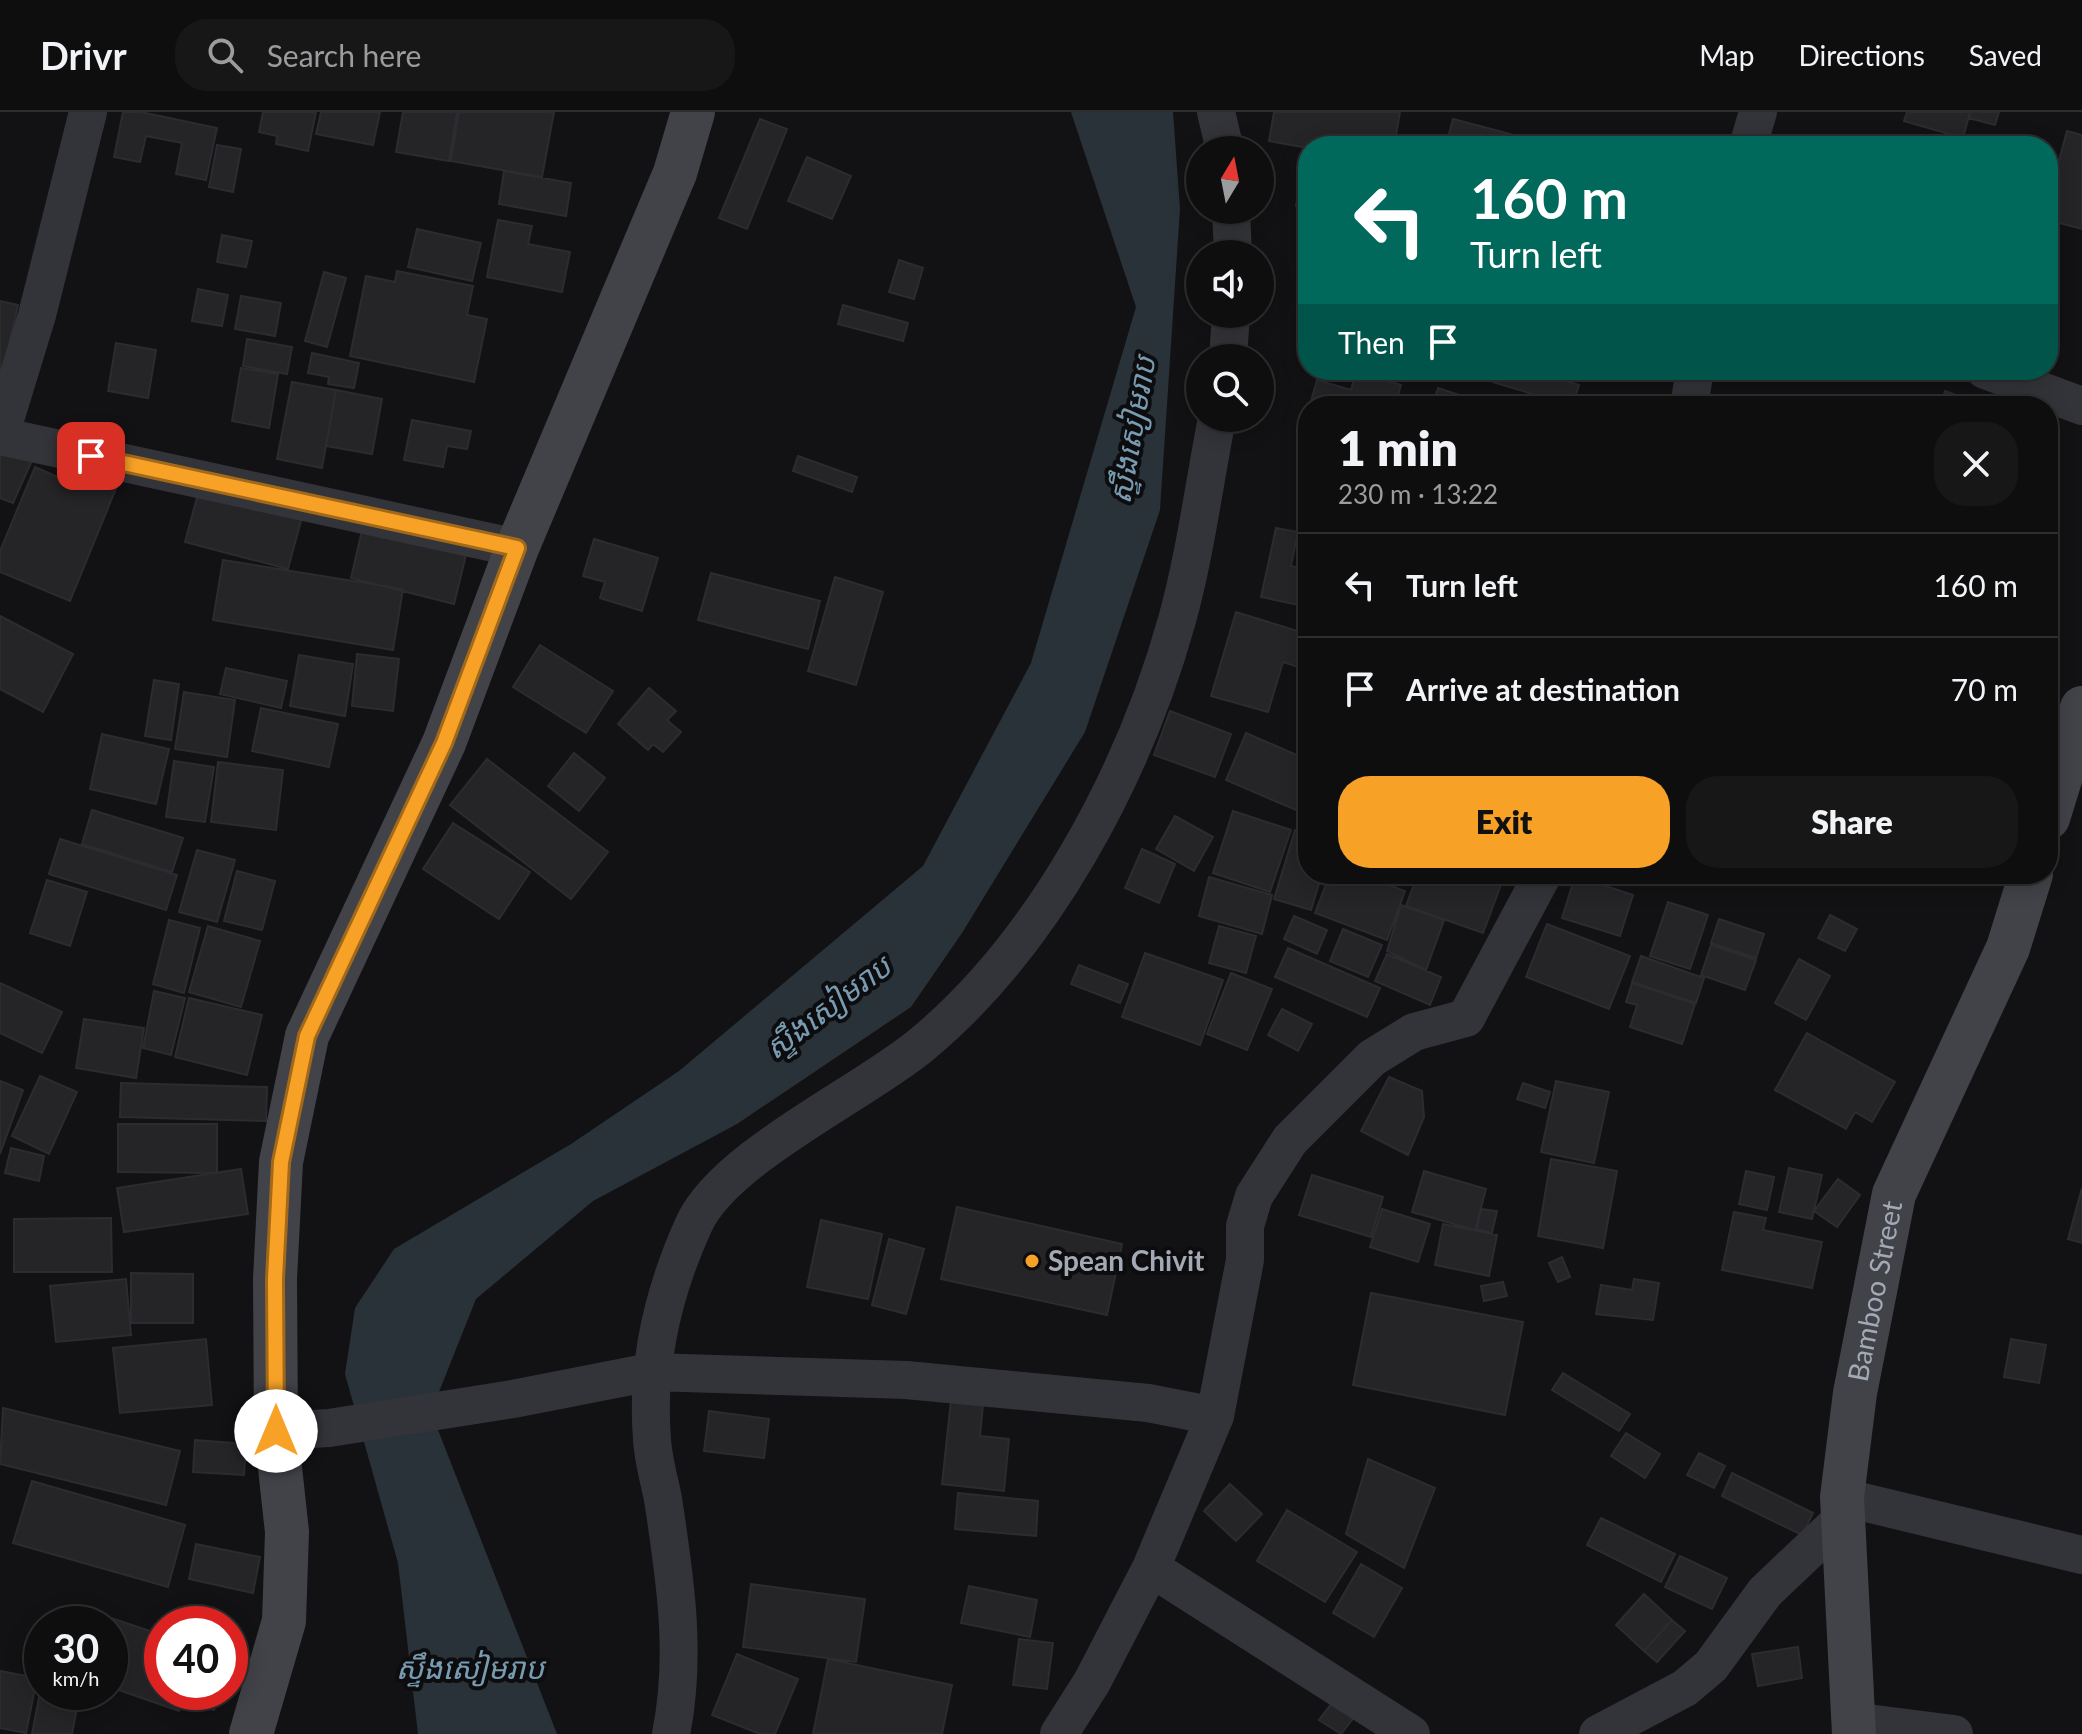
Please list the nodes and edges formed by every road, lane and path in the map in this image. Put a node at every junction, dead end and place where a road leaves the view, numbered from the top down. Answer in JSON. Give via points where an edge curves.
{"nodes":[{"id":1,"x":88,"y":112,"type":"edge"},
{"id":2,"x":693,"y":112,"type":"edge"},
{"id":3,"x":1216,"y":112,"type":"edge"},
{"id":4,"x":1758,"y":112,"type":"edge"},
{"id":5,"x":1222,"y":136,"type":"edge"},
{"id":6,"x":1751,"y":136,"type":"edge"},
{"id":7,"x":2012,"y":380,"type":"edge"},
{"id":8,"x":2055,"y":396,"type":"edge"},
{"id":9,"x":2058,"y":397,"type":"edge"},
{"id":10,"x":2082,"y":406,"type":"edge"},
{"id":11,"x":1214,"y":432,"type":"edge"},
{"id":12,"x":0,"y":436,"type":"edge"},
{"id":13,"x":517,"y":548,"type":"junction"},
{"id":14,"x":2082,"y":708,"type":"edge"},
{"id":15,"x":2058,"y":786,"type":"edge"},
{"id":16,"x":1538,"y":884,"type":"edge"},
{"id":17,"x":2028,"y":884,"type":"edge"},
{"id":18,"x":651,"y":1372,"type":"junction"},
{"id":19,"x":1215,"y":1416,"type":"junction"},
{"id":20,"x":276,"y":1431,"type":"junction"},
{"id":21,"x":1842,"y":1508,"type":"junction"},
{"id":22,"x":2082,"y":1555,"type":"edge"},
{"id":23,"x":1151,"y":1568,"type":"junction"},
{"id":24,"x":1853,"y":1728,"type":"edge"},
{"id":25,"x":251,"y":1734,"type":"edge"},
{"id":26,"x":671,"y":1734,"type":"edge"},
{"id":27,"x":1059,"y":1734,"type":"edge"},
{"id":28,"x":1411,"y":1734,"type":"edge"},
{"id":29,"x":1598,"y":1734,"type":"edge"},
{"id":30,"x":1954,"y":1734,"type":"edge"}],
"edges":[{"from":1,"to":12,"type":"street"},
{"from":2,"to":13,"type":"street","via":[[675,173]]},
{"from":3,"to":5,"type":"street"},
{"from":4,"to":6,"type":"street"},
{"from":7,"to":8,"type":"street"},
{"from":9,"to":10,"type":"street"},
{"from":11,"to":18,"type":"street","via":[[1178,618],[1128,756],[1091,830],[979,992],[919,1047],[726,1179],[696,1220],[680,1259],[662,1312]]},
{"from":12,"to":13,"type":"street"},
{"from":13,"to":20,"type":"street","via":[[444,743],[307,1036],[281,1162]]},
{"from":14,"to":15,"type":"street"},
{"from":16,"to":19,"type":"street","via":[[1466,1018],[1414,1032],[1372,1058],[1290,1140],[1254,1196]]},
{"from":17,"to":21,"type":"street","name":"Bamboo Street","via":[[2008,948],[1894,1194],[1855,1393]]},
{"from":18,"to":19,"type":"street","via":[[906,1380],[1148,1403]]},
{"from":18,"to":20,"type":"street","via":[[329,1428]]},
{"from":18,"to":26,"type":"street","via":[[652,1441],[680,1645],[680,1690]]},
{"from":19,"to":23,"type":"street"},
{"from":20,"to":25,"type":"street","via":[[287,1532],[284,1621]]},
{"from":21,"to":22,"type":"street"},
{"from":21,"to":24,"type":"street","name":"Bamboo Street"},
{"from":21,"to":29,"type":"street","via":[[1765,1592],[1711,1666],[1685,1688]]},
{"from":23,"to":27,"type":"street"},
{"from":23,"to":28,"type":"street"},
{"from":24,"to":30,"type":"street"}]}
